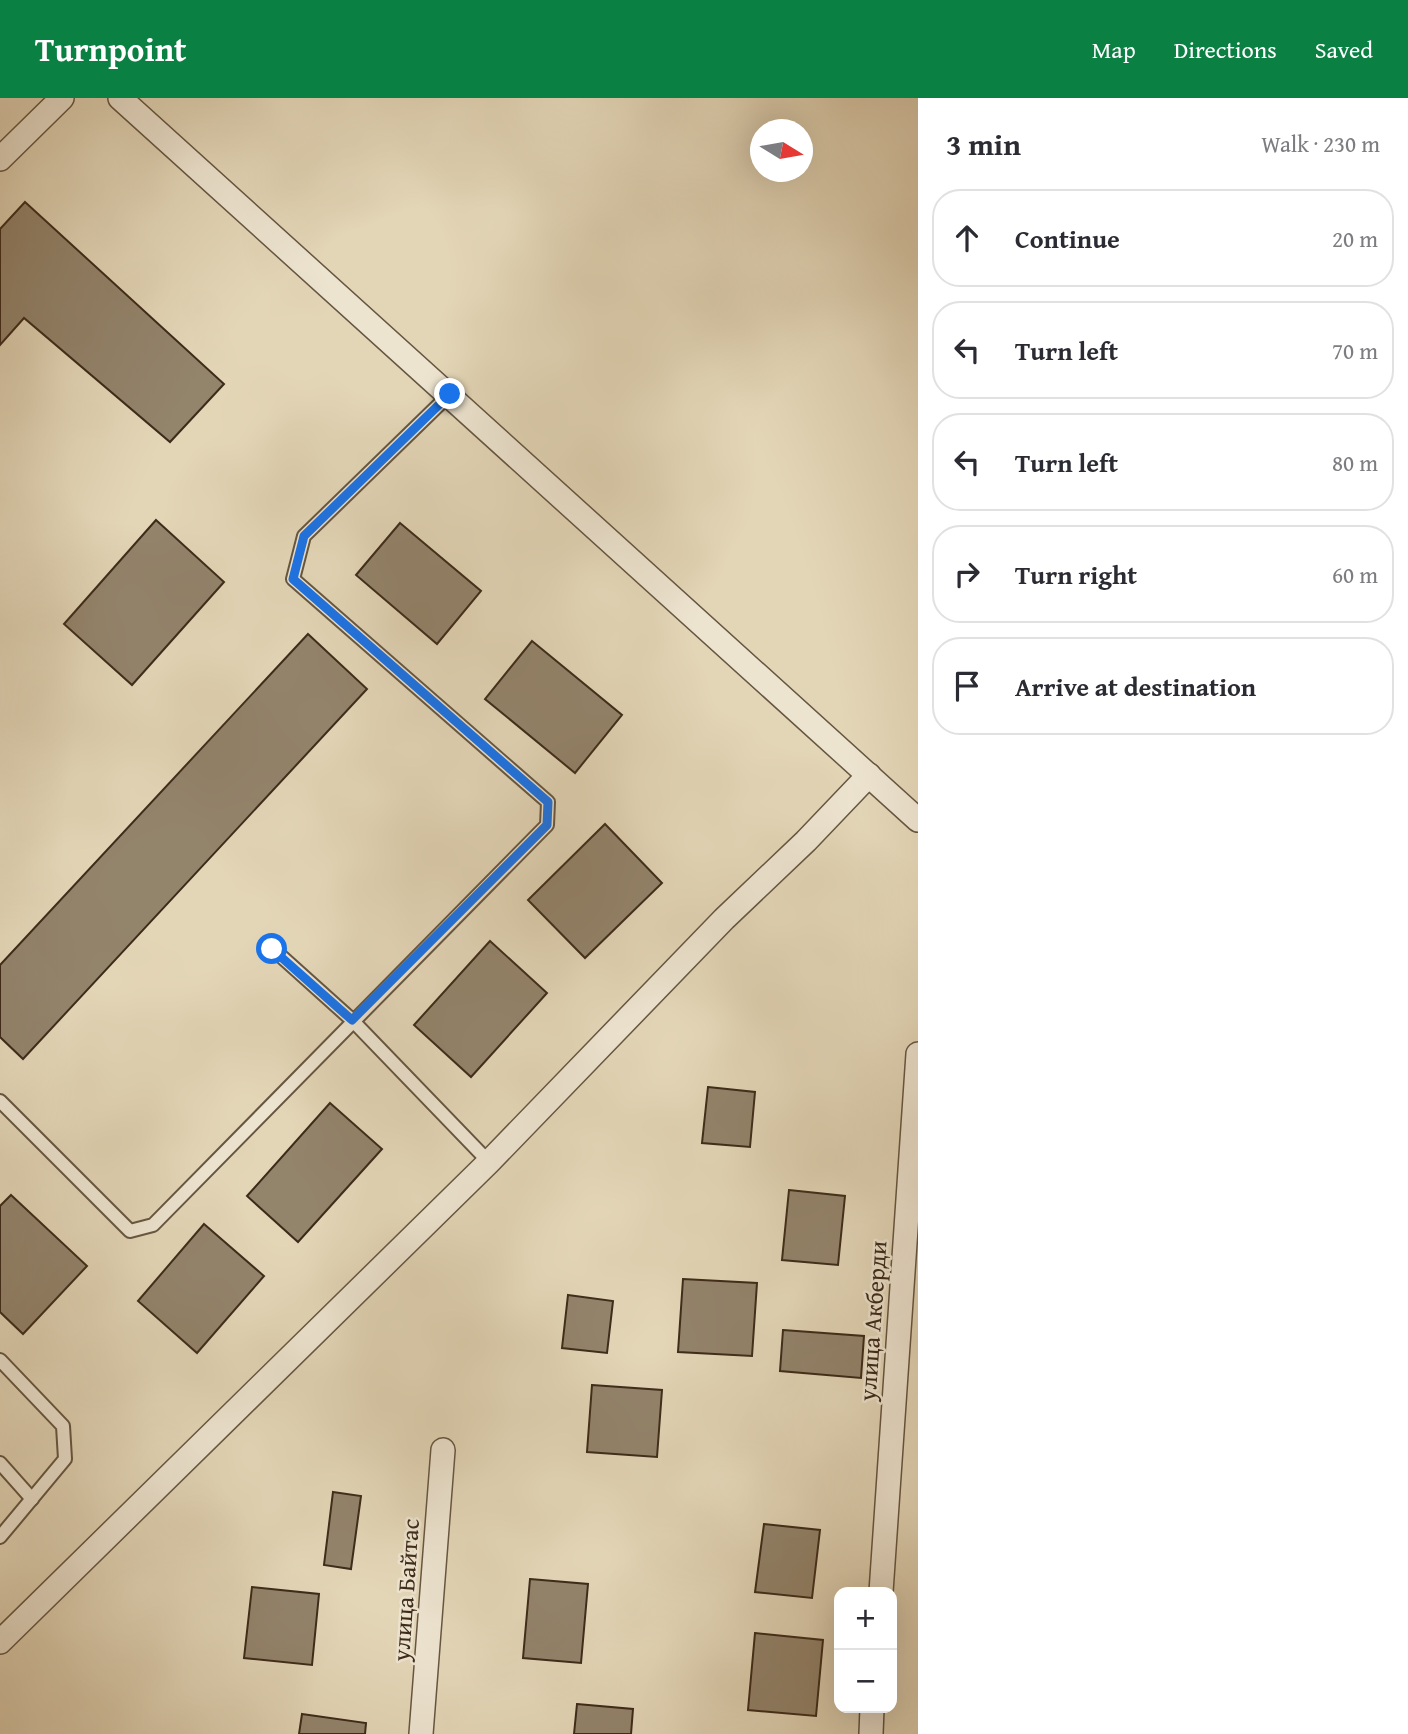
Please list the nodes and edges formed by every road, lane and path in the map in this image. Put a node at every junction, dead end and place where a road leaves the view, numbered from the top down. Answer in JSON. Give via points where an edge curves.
{"nodes":[{"id":1,"x":62,"y":98,"type":"edge"},
{"id":2,"x":120,"y":98,"type":"edge"},
{"id":3,"x":0,"y":159,"type":"edge"},
{"id":4,"x":450,"y":394,"type":"junction"},
{"id":5,"x":869,"y":775,"type":"junction"},
{"id":6,"x":918,"y":820,"type":"edge"},
{"id":7,"x":272,"y":949,"type":"dead end"},
{"id":8,"x":352,"y":1020,"type":"junction"},
{"id":9,"x":918,"y":1054,"type":"edge"},
{"id":10,"x":0,"y":1101,"type":"edge"},
{"id":11,"x":489,"y":1162,"type":"junction"},
{"id":12,"x":0,"y":1360,"type":"edge"},
{"id":13,"x":443,"y":1450,"type":"dead end"},
{"id":14,"x":0,"y":1464,"type":"edge"},
{"id":15,"x":32,"y":1499,"type":"junction"},
{"id":16,"x":0,"y":1537,"type":"edge"},
{"id":17,"x":881,"y":1587,"type":"edge"},
{"id":18,"x":0,"y":1642,"type":"edge"},
{"id":19,"x":873,"y":1713,"type":"edge"},
{"id":20,"x":421,"y":1734,"type":"edge"},
{"id":21,"x":871,"y":1734,"type":"edge"}],
"edges":[{"from":1,"to":3,"type":"street"},
{"from":2,"to":4,"type":"street"},
{"from":4,"to":5,"type":"street"},
{"from":4,"to":8,"type":"lane","via":[[304,536],[293,579],[548,802],[547,825]]},
{"from":5,"to":6,"type":"street"},
{"from":5,"to":11,"type":"street"},
{"from":7,"to":8,"type":"lane"},
{"from":8,"to":10,"type":"lane","via":[[153,1225],[130,1231]]},
{"from":8,"to":11,"type":"lane"},
{"from":9,"to":17,"type":"street","name":"улица Акберди"},
{"from":11,"to":18,"type":"street"},
{"from":12,"to":15,"type":"lane","via":[[63,1426],[65,1459]]},
{"from":13,"to":20,"type":"street","name":"улица Байтас"},
{"from":14,"to":15,"type":"lane"},
{"from":15,"to":16,"type":"lane"},
{"from":19,"to":21,"type":"street"}]}
